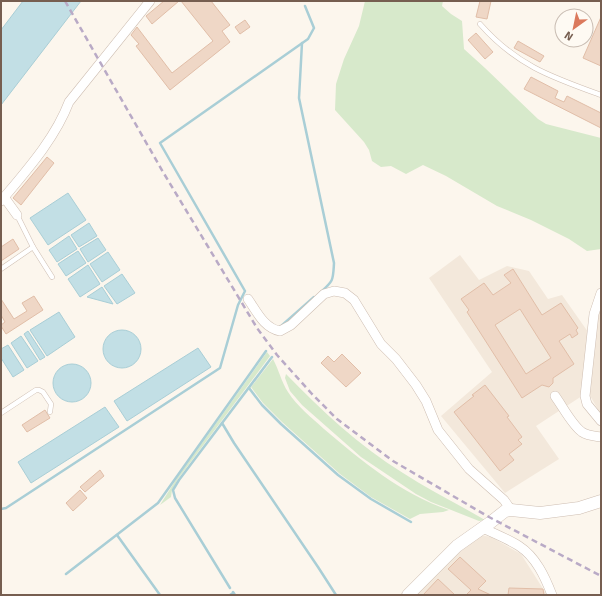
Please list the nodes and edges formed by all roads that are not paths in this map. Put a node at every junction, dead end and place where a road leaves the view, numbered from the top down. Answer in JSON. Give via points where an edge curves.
{"nodes":[{"id":1,"x":150,"y":1,"type":"edge"},
{"id":2,"x":480,"y":24,"type":"dead end"},
{"id":3,"x":601,"y":95,"type":"edge"},
{"id":4,"x":3,"y":199,"type":"edge"},
{"id":5,"x":17,"y":215,"type":"joint"},
{"id":6,"x":33,"y":247,"type":"junction"},
{"id":7,"x":1,"y":269,"type":"edge"},
{"id":8,"x":52,"y":277,"type":"dead end"},
{"id":9,"x":601,"y":293,"type":"edge"},
{"id":10,"x":248,"y":299,"type":"dead end"},
{"id":11,"x":555,"y":396,"type":"dead end"},
{"id":12,"x":50,"y":412,"type":"dead end"},
{"id":13,"x":1,"y":413,"type":"edge"},
{"id":14,"x":601,"y":421,"type":"edge"},
{"id":15,"x":601,"y":438,"type":"edge"},
{"id":16,"x":601,"y":501,"type":"edge"},
{"id":17,"x":511,"y":510,"type":"junction"},
{"id":18,"x":483,"y":528,"type":"junction"},
{"id":19,"x":408,"y":595,"type":"edge"},
{"id":20,"x":552,"y":595,"type":"edge"}],
"edges":[{"from":1,"to":4,"type":"street","via":[[69,102],[65,114],[48,142]]},
{"from":2,"to":3,"type":"lane","via":[[492,38],[529,66]]},
{"from":4,"to":5,"type":"street"},
{"from":5,"to":6,"type":"lane"},
{"from":6,"to":7,"type":"lane"},
{"from":6,"to":8,"type":"lane"},
{"from":9,"to":14,"type":"street","via":[[594,314],[585,396],[587,404]]},
{"from":10,"to":17,"type":"street","via":[[265,324],[272,330],[280,331],[291,325],[324,294],[334,291],[345,293],[354,300],[381,344],[416,385],[438,430],[469,469],[504,500]]},
{"from":11,"to":15,"type":"street","via":[[583,432]]},
{"from":12,"to":13,"type":"lane","via":[[51,404],[43,392],[36,390]]},
{"from":16,"to":17,"type":"street","via":[[579,508],[540,513]]},
{"from":17,"to":18,"type":"street","via":[[505,510]]},
{"from":18,"to":19,"type":"street","via":[[456,546]]},
{"from":18,"to":20,"type":"street","via":[[520,546],[532,557],[545,576]]}]}
